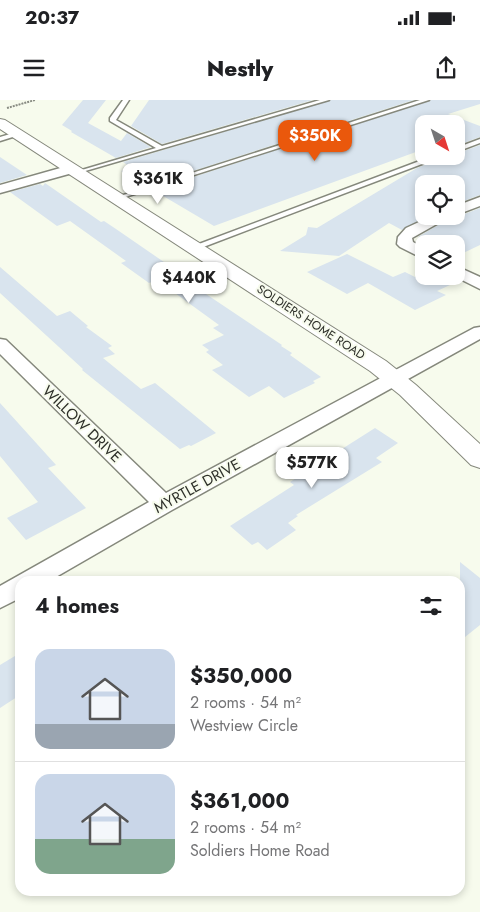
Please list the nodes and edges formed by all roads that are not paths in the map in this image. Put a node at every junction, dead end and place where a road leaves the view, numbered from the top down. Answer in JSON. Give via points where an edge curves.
{"nodes":[{"id":1,"x":126,"y":100,"type":"edge"},
{"id":2,"x":326,"y":100,"type":"edge"},
{"id":3,"x":426,"y":100,"type":"edge"},
{"id":4,"x":0,"y":123,"type":"edge"},
{"id":5,"x":17,"y":134,"type":"junction"},
{"id":6,"x":0,"y":139,"type":"edge"},
{"id":7,"x":480,"y":141,"type":"edge"},
{"id":8,"x":465,"y":147,"type":"edge"},
{"id":9,"x":161,"y":148,"type":"junction"},
{"id":10,"x":416,"y":165,"type":"edge"},
{"id":11,"x":74,"y":171,"type":"junction"},
{"id":12,"x":0,"y":190,"type":"edge"},
{"id":13,"x":117,"y":198,"type":"junction"},
{"id":14,"x":480,"y":201,"type":"edge"},
{"id":15,"x":465,"y":207,"type":"edge"},
{"id":16,"x":424,"y":225,"type":"edge"},
{"id":17,"x":195,"y":247,"type":"junction"},
{"id":18,"x":415,"y":249,"type":"edge"},
{"id":19,"x":465,"y":276,"type":"edge"},
{"id":20,"x":480,"y":284,"type":"edge"},
{"id":21,"x":480,"y":332,"type":"edge"},
{"id":22,"x":0,"y":344,"type":"edge"},
{"id":23,"x":393,"y":378,"type":"junction"},
{"id":24,"x":480,"y":460,"type":"edge"},
{"id":25,"x":164,"y":504,"type":"junction"},
{"id":26,"x":38,"y":576,"type":"edge"},
{"id":27,"x":15,"y":589,"type":"edge"},
{"id":28,"x":0,"y":598,"type":"edge"}],
"edges":[{"from":1,"to":9,"type":"lane","via":[[113,121]]},
{"from":2,"to":9,"type":"lane"},
{"from":3,"to":13,"type":"lane"},
{"from":4,"to":5,"type":"street","name":"SOLDIERS HOME ROAD"},
{"from":5,"to":6,"type":"lane"},
{"from":5,"to":11,"type":"street","name":"SOLDIERS HOME ROAD"},
{"from":7,"to":8,"type":"lane"},
{"from":9,"to":11,"type":"lane"},
{"from":10,"to":17,"type":"lane"},
{"from":11,"to":12,"type":"street"},
{"from":11,"to":13,"type":"street","name":"SOLDIERS HOME ROAD"},
{"from":13,"to":17,"type":"street","name":"SOLDIERS HOME ROAD"},
{"from":14,"to":15,"type":"street"},
{"from":16,"to":18,"type":"street","via":[[405,237],[405,244]]},
{"from":17,"to":23,"type":"street","name":"SOLDIERS HOME ROAD"},
{"from":19,"to":20,"type":"street"},
{"from":21,"to":23,"type":"street","name":"MYRTLE DRIVE"},
{"from":22,"to":25,"type":"street","name":"WILLOW DRIVE"},
{"from":23,"to":24,"type":"street","name":"SOLDIERS HOME ROAD"},
{"from":23,"to":25,"type":"street","name":"MYRTLE DRIVE"},
{"from":25,"to":26,"type":"street","name":"MYRTLE DRIVE"},
{"from":27,"to":28,"type":"street"}]}
